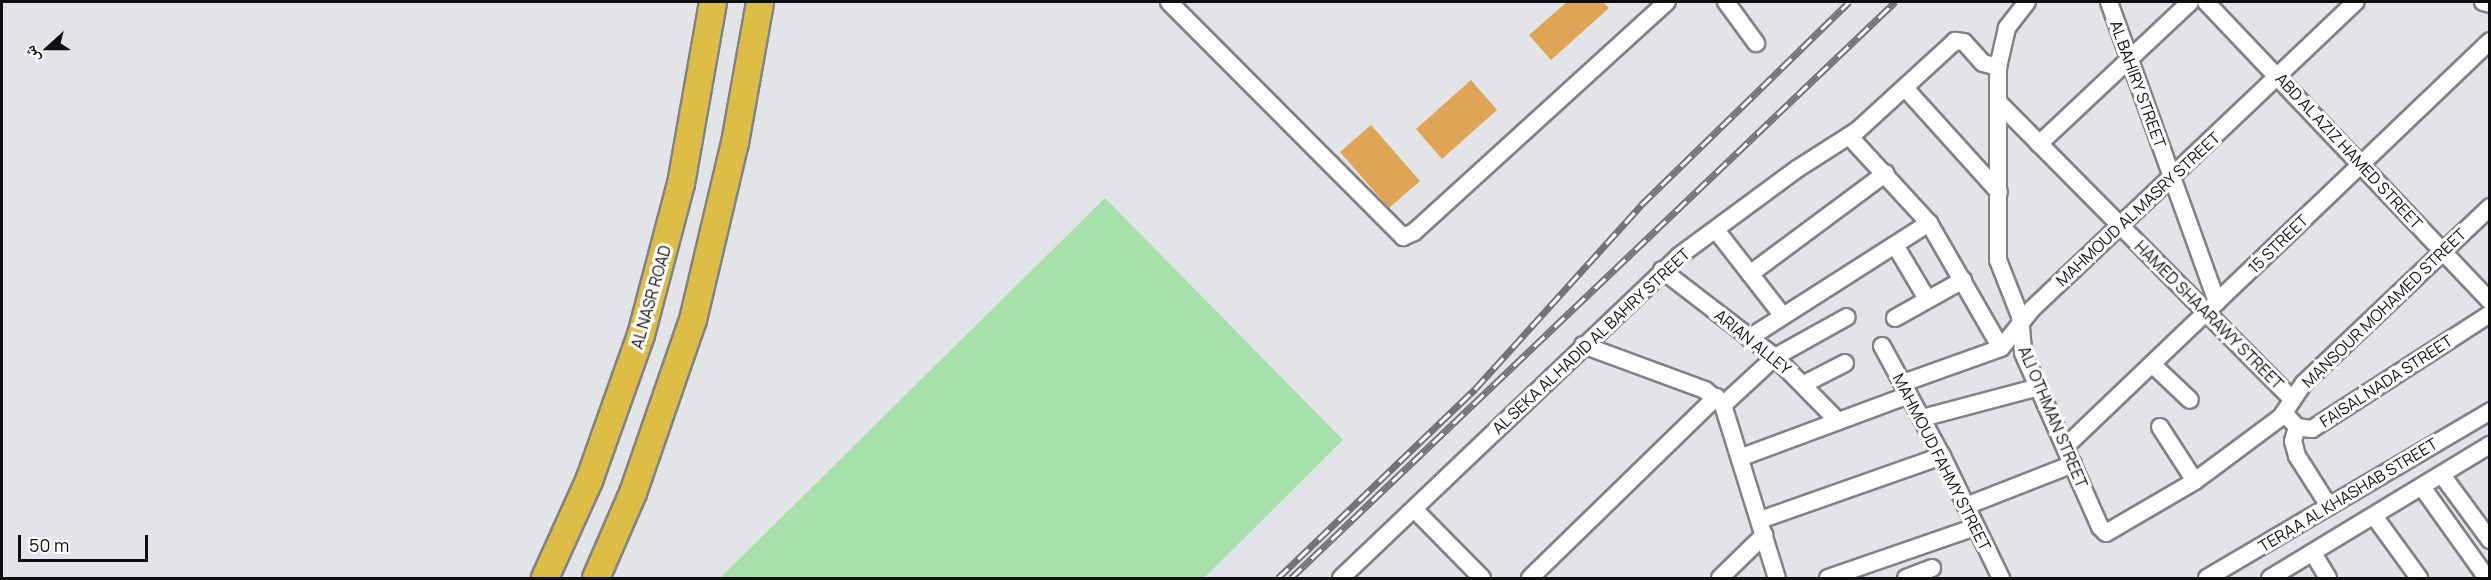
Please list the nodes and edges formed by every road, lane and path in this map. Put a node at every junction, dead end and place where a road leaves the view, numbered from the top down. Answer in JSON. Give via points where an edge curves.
{"nodes":[{"id":1,"x":713,"y":2,"type":"edge"},
{"id":2,"x":760,"y":2,"type":"edge"},
{"id":3,"x":1169,"y":2,"type":"edge"},
{"id":4,"x":1667,"y":2,"type":"edge"},
{"id":5,"x":1726,"y":2,"type":"edge"},
{"id":6,"x":2027,"y":2,"type":"edge"},
{"id":7,"x":2109,"y":2,"type":"edge"},
{"id":8,"x":2190,"y":2,"type":"edge"},
{"id":9,"x":2206,"y":2,"type":"edge"},
{"id":10,"x":2355,"y":2,"type":"edge"},
{"id":11,"x":2483,"y":2,"type":"edge"},
{"id":12,"x":2490,"y":4,"type":"edge"},
{"id":13,"x":2490,"y":40,"type":"edge"},
{"id":14,"x":1756,"y":43,"type":"dead end"},
{"id":15,"x":2129,"y":59,"type":"junction"},
{"id":16,"x":1998,"y":67,"type":"junction"},
{"id":17,"x":2278,"y":75,"type":"junction"},
{"id":18,"x":1905,"y":88,"type":"junction"},
{"id":19,"x":2000,"y":104,"type":"junction"},
{"id":20,"x":1849,"y":136,"type":"junction"},
{"id":21,"x":2039,"y":144,"type":"junction"},
{"id":22,"x":2362,"y":163,"type":"junction"},
{"id":23,"x":1886,"y":173,"type":"junction"},
{"id":24,"x":2172,"y":176,"type":"junction"},
{"id":25,"x":1999,"y":192,"type":"junction"},
{"id":26,"x":2490,"y":207,"type":"edge"},
{"id":27,"x":1929,"y":224,"type":"junction"},
{"id":28,"x":2120,"y":226,"type":"junction"},
{"id":29,"x":1716,"y":230,"type":"junction"},
{"id":30,"x":1895,"y":245,"type":"junction"},
{"id":31,"x":2444,"y":252,"type":"junction"},
{"id":32,"x":1662,"y":270,"type":"junction"},
{"id":33,"x":1750,"y":274,"type":"junction"},
{"id":34,"x":1963,"y":280,"type":"junction"},
{"id":35,"x":1927,"y":299,"type":"junction"},
{"id":36,"x":2490,"y":302,"type":"edge"},
{"id":37,"x":2211,"y":307,"type":"junction"},
{"id":38,"x":2490,"y":314,"type":"edge"},
{"id":39,"x":1783,"y":316,"type":"junction"},
{"id":40,"x":1847,"y":317,"type":"dead end"},
{"id":41,"x":1895,"y":318,"type":"dead end"},
{"id":42,"x":2020,"y":323,"type":"junction"},
{"id":43,"x":1749,"y":338,"type":"junction"},
{"id":44,"x":1583,"y":345,"type":"junction"},
{"id":45,"x":1882,"y":346,"type":"dead end"},
{"id":46,"x":2001,"y":348,"type":"junction"},
{"id":47,"x":1775,"y":357,"type":"junction"},
{"id":48,"x":1845,"y":363,"type":"dead end"},
{"id":49,"x":2152,"y":364,"type":"junction"},
{"id":50,"x":1804,"y":384,"type":"junction"},
{"id":51,"x":2039,"y":387,"type":"junction"},
{"id":52,"x":1906,"y":389,"type":"junction"},
{"id":53,"x":2190,"y":400,"type":"dead end"},
{"id":54,"x":1719,"y":401,"type":"junction"},
{"id":55,"x":2288,"y":406,"type":"junction"},
{"id":56,"x":2490,"y":411,"type":"edge"},
{"id":57,"x":1922,"y":418,"type":"junction"},
{"id":58,"x":1838,"y":421,"type":"junction"},
{"id":59,"x":2160,"y":427,"type":"dead end"},
{"id":60,"x":2296,"y":428,"type":"junction"},
{"id":61,"x":2066,"y":446,"type":"junction"},
{"id":62,"x":2489,"y":446,"type":"edge"},
{"id":63,"x":1942,"y":456,"type":"junction"},
{"id":64,"x":1742,"y":457,"type":"junction"},
{"id":65,"x":2073,"y":464,"type":"junction"},
{"id":66,"x":2442,"y":475,"type":"junction"},
{"id":67,"x":2195,"y":482,"type":"junction"},
{"id":68,"x":2422,"y":488,"type":"junction"},
{"id":69,"x":1966,"y":506,"type":"junction"},
{"id":70,"x":2329,"y":506,"type":"junction"},
{"id":71,"x":1414,"y":509,"type":"junction"},
{"id":72,"x":2374,"y":516,"type":"junction"},
{"id":73,"x":1762,"y":527,"type":"junction"},
{"id":74,"x":1975,"y":527,"type":"junction"},
{"id":75,"x":2106,"y":533,"type":"joint"},
{"id":76,"x":2490,"y":540,"type":"edge"},
{"id":77,"x":2313,"y":553,"type":"junction"},
{"id":78,"x":1932,"y":568,"type":"dead end"},
{"id":79,"x":545,"y":579,"type":"edge"},
{"id":80,"x":596,"y":579,"type":"edge"},
{"id":81,"x":1341,"y":579,"type":"edge"},
{"id":82,"x":1482,"y":579,"type":"edge"},
{"id":83,"x":1530,"y":579,"type":"edge"},
{"id":84,"x":1720,"y":579,"type":"edge"},
{"id":85,"x":1777,"y":579,"type":"edge"},
{"id":86,"x":1828,"y":579,"type":"edge"},
{"id":87,"x":1906,"y":579,"type":"edge"},
{"id":88,"x":2001,"y":579,"type":"edge"},
{"id":89,"x":2207,"y":579,"type":"edge"},
{"id":90,"x":2270,"y":579,"type":"edge"},
{"id":91,"x":2328,"y":579,"type":"edge"},
{"id":92,"x":2419,"y":579,"type":"edge"},
{"id":93,"x":2487,"y":579,"type":"edge"}],
"edges":[{"from":1,"to":79,"type":"highway","name":"AL NASR ROAD","via":[[681,184],[644,324],[589,481]]},
{"from":2,"to":80,"type":"highway","via":[[735,142],[693,320],[637,482]]},
{"from":3,"to":4,"type":"street","via":[[1403,237],[1414,232]]},
{"from":5,"to":14,"type":"street"},
{"from":6,"to":16,"type":"street","name":"ALI OTHMAN STREET","via":[[2007,28]]},
{"from":7,"to":15,"type":"street","name":"AL BAHIRY STREET"},
{"from":8,"to":15,"type":"street"},
{"from":9,"to":17,"type":"street","name":"ABD AL AZIZ HAMED STREET"},
{"from":10,"to":17,"type":"street","name":"MAHMOUD AL MASRY STREET"},
{"from":11,"to":12,"type":"street"},
{"from":13,"to":22,"type":"street","name":"15 STREET"},
{"from":15,"to":21,"type":"street"},
{"from":15,"to":24,"type":"street","name":"AL BAHIRY STREET"},
{"from":16,"to":18,"type":"street","name":"AL SEKA AL HADID AL BAHRY STREET","via":[[1983,63],[1957,40]]},
{"from":16,"to":19,"type":"street","name":"ALI OTHMAN STREET"},
{"from":17,"to":22,"type":"street","name":"ABD AL AZIZ HAMED STREET"},
{"from":17,"to":24,"type":"street","name":"MAHMOUD AL MASRY STREET"},
{"from":18,"to":20,"type":"street","name":"AL SEKA AL HADID AL BAHRY STREET"},
{"from":18,"to":25,"type":"street"},
{"from":19,"to":21,"type":"street","name":"HAMED SHAARAWY STREET"},
{"from":19,"to":25,"type":"street","name":"ALI OTHMAN STREET"},
{"from":20,"to":23,"type":"street"},
{"from":20,"to":29,"type":"street","name":"AL SEKA AL HADID AL BAHRY STREET","via":[[1797,169]]},
{"from":21,"to":28,"type":"street","name":"HAMED SHAARAWY STREET"},
{"from":22,"to":31,"type":"street","name":"ABD AL AZIZ HAMED STREET"},
{"from":22,"to":37,"type":"street","name":"15 STREET"},
{"from":23,"to":27,"type":"street"},
{"from":23,"to":33,"type":"street"},
{"from":24,"to":28,"type":"street","name":"MAHMOUD AL MASRY STREET"},
{"from":24,"to":37,"type":"street","name":"AL BAHIRY STREET"},
{"from":25,"to":42,"type":"street","name":"ALI OTHMAN STREET","via":[[1998,260]]},
{"from":26,"to":31,"type":"street","name":"MANSOUR MOHAMED STREET"},
{"from":27,"to":30,"type":"street"},
{"from":27,"to":34,"type":"street"},
{"from":28,"to":37,"type":"street","name":"HAMED SHAARAWY STREET"},
{"from":28,"to":42,"type":"street","name":"MAHMOUD AL MASRY STREET"},
{"from":29,"to":32,"type":"street","name":"AL SEKA AL HADID AL BAHRY STREET"},
{"from":29,"to":33,"type":"street"},
{"from":30,"to":35,"type":"street"},
{"from":30,"to":39,"type":"street"},
{"from":31,"to":36,"type":"street","name":"ABD AL AZIZ HAMED STREET"},
{"from":31,"to":55,"type":"street","name":"MANSOUR MOHAMED STREET"},
{"from":32,"to":43,"type":"street","name":"ARIAN ALLEY"},
{"from":32,"to":44,"type":"street","name":"AL SEKA AL HADID AL BAHRY STREET"},
{"from":33,"to":39,"type":"street"},
{"from":34,"to":35,"type":"street"},
{"from":34,"to":46,"type":"street"},
{"from":35,"to":41,"type":"street"},
{"from":37,"to":49,"type":"street","name":"15 STREET"},
{"from":37,"to":55,"type":"street","name":"HAMED SHAARAWY STREET"},
{"from":38,"to":60,"type":"street","name":"FAISAL NADA STREET","via":[[2315,428]]},
{"from":39,"to":43,"type":"street"},
{"from":40,"to":47,"type":"street"},
{"from":42,"to":46,"type":"street","name":"MAHMOUD AL MASRY STREET"},
{"from":42,"to":51,"type":"street","name":"ALI OTHMAN STREET","via":[[2022,348]]},
{"from":43,"to":47,"type":"street","name":"ARIAN ALLEY"},
{"from":44,"to":54,"type":"street"},
{"from":44,"to":71,"type":"street","name":"AL SEKA AL HADID AL BAHRY STREET"},
{"from":45,"to":52,"type":"street","name":"MAHMOUD FAHMY STREET"},
{"from":46,"to":52,"type":"street"},
{"from":47,"to":50,"type":"street","name":"ARIAN ALLEY"},
{"from":47,"to":54,"type":"street"},
{"from":48,"to":50,"type":"street"},
{"from":49,"to":53,"type":"street"},
{"from":49,"to":61,"type":"street","name":"15 STREET"},
{"from":50,"to":58,"type":"street","name":"ARIAN ALLEY"},
{"from":51,"to":57,"type":"street"},
{"from":51,"to":61,"type":"street","name":"ALI OTHMAN STREET"},
{"from":52,"to":57,"type":"street","name":"MAHMOUD FAHMY STREET"},
{"from":52,"to":58,"type":"street"},
{"from":54,"to":64,"type":"street"},
{"from":54,"to":83,"type":"street"},
{"from":55,"to":60,"type":"street","name":"FAISAL NADA STREET"},
{"from":55,"to":67,"type":"street","name":"MANSOUR MOHAMED STREET"},
{"from":56,"to":70,"type":"street","name":"TERAA AL KHASHAB STREET"},
{"from":57,"to":63,"type":"street","name":"MAHMOUD FAHMY STREET"},
{"from":58,"to":64,"type":"street"},
{"from":59,"to":67,"type":"street"},
{"from":60,"to":70,"type":"street","via":[[2293,441],[2297,456]]},
{"from":61,"to":65,"type":"street","name":"ALI OTHMAN STREET"},
{"from":62,"to":66,"type":"street","name":"TERAA AL KHASHAB STREET"},
{"from":63,"to":69,"type":"street","name":"MAHMOUD FAHMY STREET"},
{"from":63,"to":73,"type":"street"},
{"from":64,"to":73,"type":"street"},
{"from":65,"to":69,"type":"street"},
{"from":65,"to":75,"type":"street","name":"ALI OTHMAN STREET"},
{"from":66,"to":68,"type":"street","name":"TERAA AL KHASHAB STREET"},
{"from":66,"to":76,"type":"street"},
{"from":67,"to":75,"type":"street","name":"MANSOUR MOHAMED STREET"},
{"from":68,"to":72,"type":"street","name":"TERAA AL KHASHAB STREET"},
{"from":68,"to":93,"type":"street"},
{"from":69,"to":74,"type":"street","name":"MAHMOUD FAHMY STREET"},
{"from":70,"to":89,"type":"street","name":"TERAA AL KHASHAB STREET"},
{"from":71,"to":81,"type":"street","name":"AL SEKA AL HADID AL BAHRY STREET"},
{"from":71,"to":82,"type":"street"},
{"from":72,"to":77,"type":"street","name":"TERAA AL KHASHAB STREET"},
{"from":72,"to":92,"type":"street"},
{"from":73,"to":84,"type":"street"},
{"from":73,"to":85,"type":"street"},
{"from":74,"to":86,"type":"street"},
{"from":74,"to":88,"type":"street","name":"MAHMOUD FAHMY STREET"},
{"from":77,"to":90,"type":"street","name":"TERAA AL KHASHAB STREET"},
{"from":77,"to":91,"type":"street"},
{"from":78,"to":87,"type":"street"}]}
